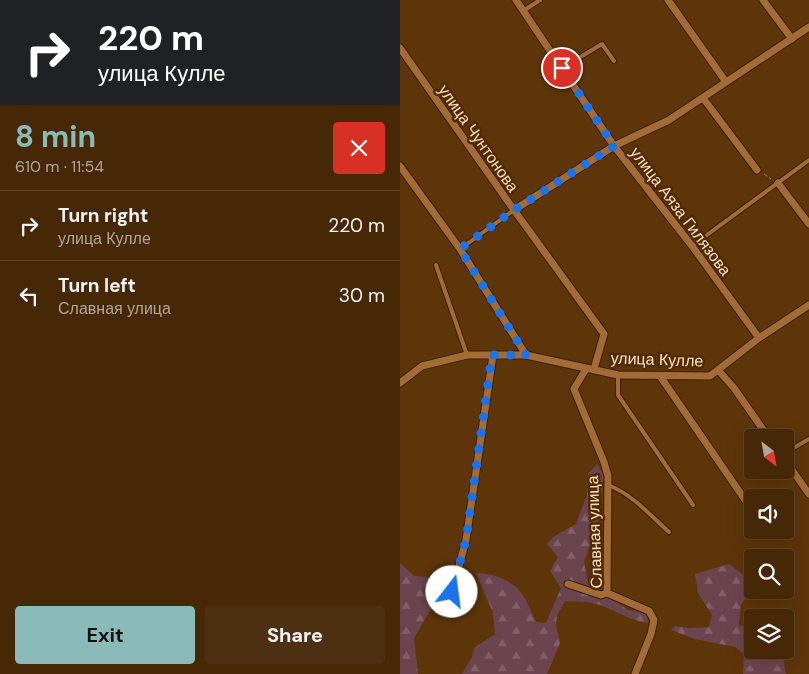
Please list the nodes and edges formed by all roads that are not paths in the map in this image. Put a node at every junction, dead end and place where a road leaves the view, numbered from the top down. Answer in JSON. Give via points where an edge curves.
{"nodes":[{"id":1,"x":516,"y":0,"type":"edge"},
{"id":2,"x":540,"y":0,"type":"edge"},
{"id":3,"x":668,"y":0,"type":"edge"},
{"id":4,"x":764,"y":0,"type":"edge"},
{"id":5,"x":523,"y":11,"type":"junction"},
{"id":6,"x":809,"y":28,"type":"edge"},
{"id":7,"x":792,"y":39,"type":"junction"},
{"id":8,"x":400,"y":48,"type":"edge"},
{"id":9,"x":614,"y":61,"type":"dead end"},
{"id":10,"x":562,"y":68,"type":"junction"},
{"id":11,"x":726,"y":82,"type":"junction"},
{"id":12,"x":703,"y":98,"type":"junction"},
{"id":13,"x":614,"y":146,"type":"junction"},
{"id":14,"x":809,"y":160,"type":"edge"},
{"id":15,"x":400,"y":166,"type":"edge"},
{"id":16,"x":757,"y":170,"type":"road end"},
{"id":17,"x":778,"y":183,"type":"junction"},
{"id":18,"x":514,"y":210,"type":"junction"},
{"id":19,"x":809,"y":224,"type":"edge"},
{"id":20,"x":692,"y":246,"type":"junction"},
{"id":21,"x":460,"y":249,"type":"junction"},
{"id":22,"x":436,"y":265,"type":"dead end"},
{"id":23,"x":809,"y":305,"type":"edge"},
{"id":24,"x":759,"y":338,"type":"junction"},
{"id":25,"x":466,"y":355,"type":"junction"},
{"id":26,"x":492,"y":355,"type":"junction"},
{"id":27,"x":526,"y":355,"type":"junction"},
{"id":28,"x":590,"y":369,"type":"junction"},
{"id":29,"x":718,"y":370,"type":"junction"},
{"id":30,"x":618,"y":375,"type":"junction"},
{"id":31,"x":660,"y":376,"type":"junction"},
{"id":32,"x":400,"y":383,"type":"edge"},
{"id":33,"x":763,"y":429,"type":"edge"},
{"id":34,"x":809,"y":439,"type":"edge"},
{"id":35,"x":794,"y":448,"type":"edge"},
{"id":36,"x":794,"y":473,"type":"edge"},
{"id":37,"x":607,"y":485,"type":"junction"},
{"id":38,"x":809,"y":494,"type":"edge"},
{"id":39,"x":744,"y":498,"type":"edge"},
{"id":40,"x":693,"y":505,"type":"dead end"},
{"id":41,"x":669,"y":532,"type":"dead end"},
{"id":42,"x":568,"y":584,"type":"dead end"},
{"id":43,"x":452,"y":592,"type":"dead end"},
{"id":44,"x":607,"y":594,"type":"junction"},
{"id":45,"x":635,"y":674,"type":"edge"}],
"edges":[{"from":1,"to":5,"type":"street","name":"улица Аяза Гилязова"},
{"from":2,"to":5,"type":"lane"},
{"from":3,"to":11,"type":"street"},
{"from":4,"to":7,"type":"street"},
{"from":5,"to":10,"type":"street","name":"улица Аяза Гилязова"},
{"from":6,"to":7,"type":"street"},
{"from":7,"to":11,"type":"street"},
{"from":8,"to":18,"type":"street","name":"улица Чунтонова"},
{"from":9,"to":10,"type":"lane","via":[[602,44]]},
{"from":10,"to":13,"type":"street","name":"улица Аяза Гилязова"},
{"from":11,"to":12,"type":"street"},
{"from":12,"to":13,"type":"street","via":[[669,120]]},
{"from":12,"to":16,"type":"street"},
{"from":13,"to":18,"type":"street"},
{"from":13,"to":20,"type":"street","name":"улица Аяза Гилязова"},
{"from":14,"to":17,"type":"lane"},
{"from":15,"to":21,"type":"street"},
{"from":17,"to":19,"type":"street"},
{"from":17,"to":20,"type":"lane"},
{"from":18,"to":21,"type":"lane"},
{"from":18,"to":28,"type":"street","name":"улица Чунтонова","via":[[604,334]]},
{"from":20,"to":24,"type":"street","name":"улица Аяза Гилязова"},
{"from":21,"to":27,"type":"street"},
{"from":22,"to":25,"type":"lane"},
{"from":23,"to":24,"type":"street","name":"улица Кулле"},
{"from":24,"to":29,"type":"street","name":"улица Кулле"},
{"from":25,"to":26,"type":"street","name":"улица Кулле"},
{"from":25,"to":32,"type":"street","name":"улица Кулле","via":[[422,366]]},
{"from":26,"to":27,"type":"street","name":"улица Кулле"},
{"from":26,"to":43,"type":"street","via":[[466,540]]},
{"from":27,"to":28,"type":"street","name":"улица Кулле"},
{"from":28,"to":30,"type":"street","name":"улица Кулле"},
{"from":28,"to":37,"type":"street","name":"Славная улица","via":[[574,389],[604,462]]},
{"from":29,"to":31,"type":"street","name":"улица Кулле","via":[[710,376]]},
{"from":29,"to":33,"type":"street"},
{"from":30,"to":31,"type":"street","name":"улица Кулле"},
{"from":30,"to":40,"type":"lane","via":[[618,395]]},
{"from":31,"to":39,"type":"street"},
{"from":34,"to":35,"type":"lane"},
{"from":36,"to":38,"type":"street"},
{"from":37,"to":41,"type":"lane","via":[[618,489]]},
{"from":37,"to":44,"type":"street","name":"Славная улица"},
{"from":42,"to":44,"type":"street"},
{"from":44,"to":45,"type":"street","name":"Славная улица","via":[[649,611],[654,620]]}]}
